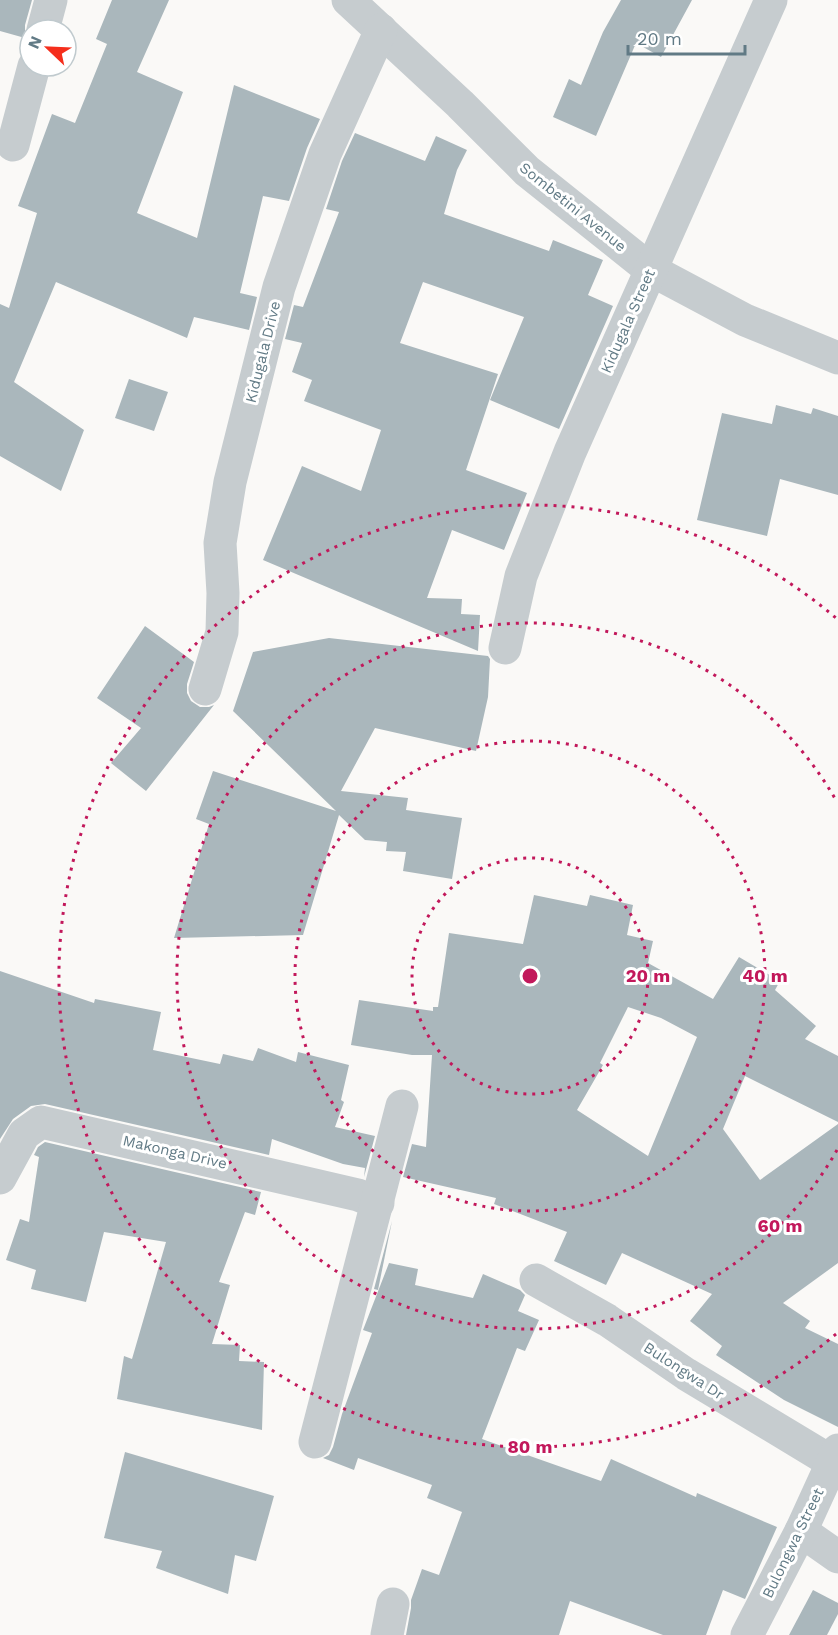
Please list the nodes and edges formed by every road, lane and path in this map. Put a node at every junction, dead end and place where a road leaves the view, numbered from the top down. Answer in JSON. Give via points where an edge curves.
{"nodes":[{"id":1,"x":51,"y":0,"type":"edge"},
{"id":2,"x":348,"y":0,"type":"edge"},
{"id":3,"x":771,"y":0,"type":"edge"},
{"id":4,"x":46,"y":18,"type":"edge"},
{"id":5,"x":381,"y":30,"type":"junction"},
{"id":6,"x":31,"y":78,"type":"edge"},
{"id":7,"x":13,"y":146,"type":"dead end"},
{"id":8,"x":651,"y":270,"type":"junction"},
{"id":9,"x":838,"y":358,"type":"edge"},
{"id":10,"x":505,"y":648,"type":"dead end"},
{"id":11,"x":205,"y":689,"type":"dead end"},
{"id":12,"x":402,"y":1106,"type":"dead end"},
{"id":13,"x":0,"y":1178,"type":"edge"},
{"id":14,"x":378,"y":1203,"type":"junction"},
{"id":15,"x":536,"y":1280,"type":"dead end"},
{"id":16,"x":315,"y":1442,"type":"dead end"},
{"id":17,"x":835,"y":1456,"type":"edge"},
{"id":18,"x":801,"y":1531,"type":"junction"},
{"id":19,"x":838,"y":1557,"type":"edge"},
{"id":20,"x":747,"y":1635,"type":"edge"}],
"edges":[{"from":1,"to":4,"type":"street"},
{"from":2,"to":5,"type":"street","name":"Sombetini Avenue"},
{"from":3,"to":8,"type":"street","name":"Kidugala Street"},
{"from":5,"to":8,"type":"street","name":"Sombetini Avenue","via":[[527,171]]},
{"from":5,"to":11,"type":"street","name":"Kidugala Drive","via":[[325,154],[279,287],[230,482],[220,543],[222,632]]},
{"from":6,"to":7,"type":"street"},
{"from":8,"to":9,"type":"street","name":"Sombetini Avenue","via":[[745,320]]},
{"from":8,"to":10,"type":"street","name":"Kidugala Street","via":[[570,452],[521,576]]},
{"from":12,"to":14,"type":"street"},
{"from":13,"to":14,"type":"street","name":"Makonga Drive","via":[[24,1134],[41,1122],[358,1195]]},
{"from":14,"to":16,"type":"street"},
{"from":15,"to":17,"type":"street","name":"Bulongwa Dr","via":[[606,1320],[686,1374]]},
{"from":17,"to":18,"type":"street","name":"Bulongwa Street"},
{"from":18,"to":19,"type":"street"},
{"from":18,"to":20,"type":"street","name":"Bulongwa Street"}]}
